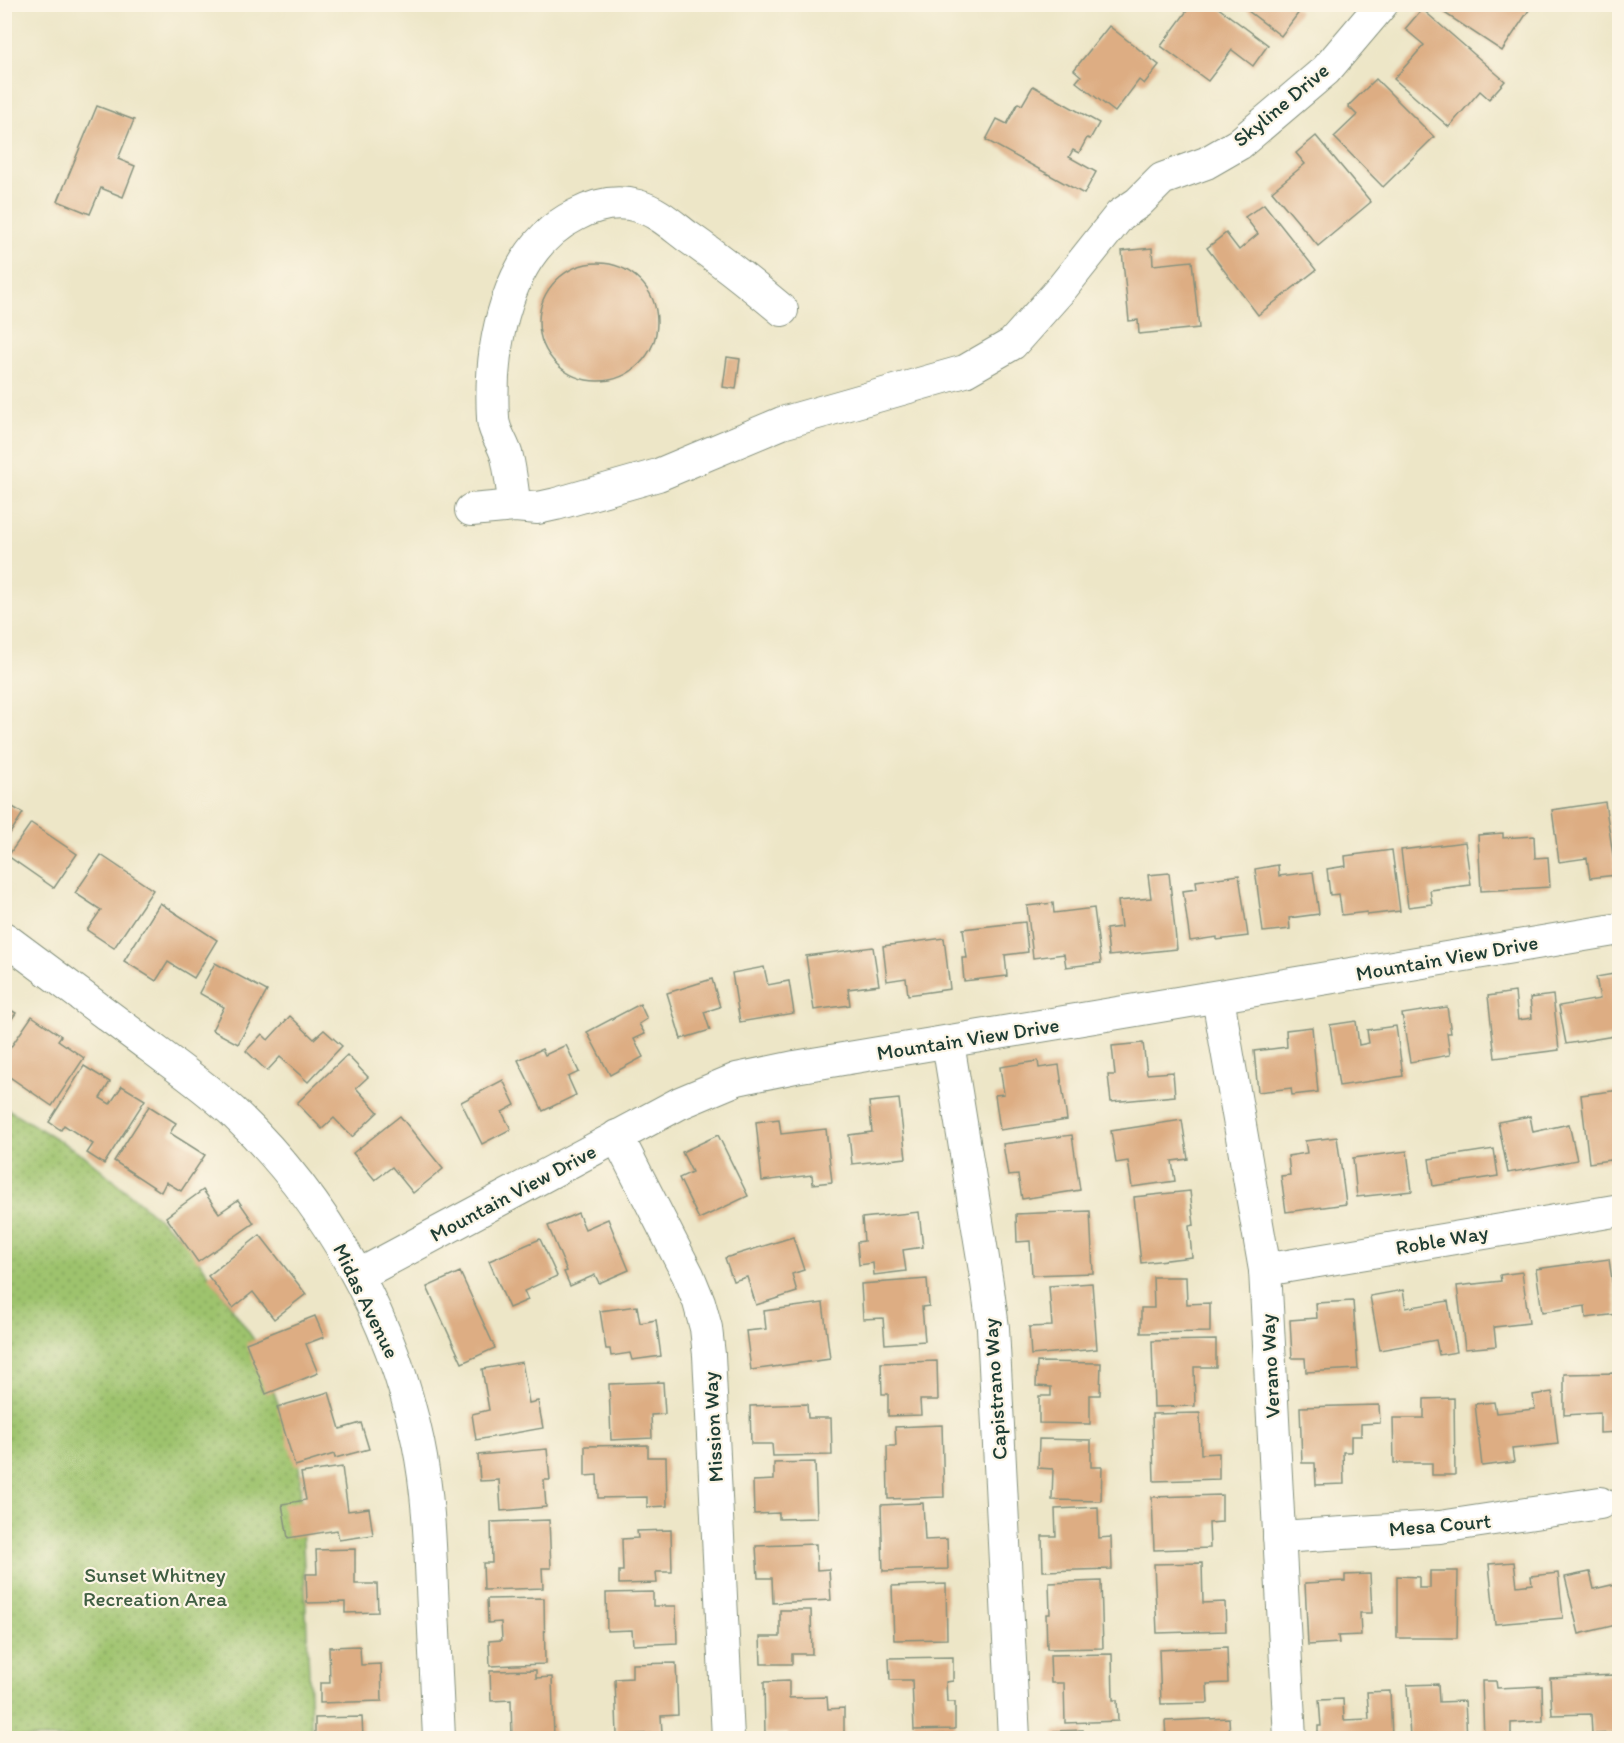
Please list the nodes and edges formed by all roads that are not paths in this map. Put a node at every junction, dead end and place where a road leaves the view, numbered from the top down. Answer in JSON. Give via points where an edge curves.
{"nodes":[{"id":1,"x":1382,"y":4,"type":"edge"},
{"id":2,"x":782,"y":310,"type":"dead end"},
{"id":3,"x":515,"y":506,"type":"junction"},
{"id":4,"x":471,"y":510,"type":"dead end"},
{"id":5,"x":1620,"y":929,"type":"edge"},
{"id":6,"x":4,"y":938,"type":"edge"},
{"id":7,"x":1218,"y":998,"type":"junction"},
{"id":8,"x":948,"y":1043,"type":"junction"},
{"id":9,"x":617,"y":1136,"type":"junction"},
{"id":10,"x":1620,"y":1210,"type":"edge"},
{"id":11,"x":1265,"y":1270,"type":"junction"},
{"id":12,"x":359,"y":1275,"type":"junction"},
{"id":13,"x":1600,"y":1503,"type":"dead end"},
{"id":14,"x":1280,"y":1537,"type":"junction"},
{"id":15,"x":439,"y":1738,"type":"edge"},
{"id":16,"x":728,"y":1738,"type":"edge"},
{"id":17,"x":1014,"y":1738,"type":"edge"},
{"id":18,"x":1290,"y":1738,"type":"edge"}],
"edges":[{"from":1,"to":3,"type":"street","name":"Skyline Drive","via":[[1326,70],[1239,144],[1206,163],[1162,179],[1120,215],[1012,344],[965,371],[782,423],[657,475],[538,508]]},
{"from":2,"to":3,"type":"street","via":[[736,271],[639,206],[617,203],[588,209],[563,221],[544,237],[521,267],[506,305],[495,356],[493,421],[507,456]]},
{"from":3,"to":4,"type":"street"},
{"from":5,"to":7,"type":"street","name":"Mountain View Drive"},
{"from":6,"to":12,"type":"street","name":"Midas Avenue","via":[[231,1110],[301,1188]]},
{"from":7,"to":8,"type":"street","name":"Mountain View Drive"},
{"from":7,"to":11,"type":"street","name":"Verano Way"},
{"from":8,"to":9,"type":"street","name":"Mountain View Drive","via":[[737,1079]]},
{"from":8,"to":17,"type":"street","name":"Capistrano Way","via":[[993,1328]]},
{"from":9,"to":12,"type":"street","name":"Mountain View Drive"},
{"from":9,"to":16,"type":"street","name":"Mission Way","via":[[688,1275],[706,1328]]},
{"from":10,"to":11,"type":"street","name":"Roble Way"},
{"from":11,"to":14,"type":"street","name":"Verano Way"},
{"from":12,"to":15,"type":"street","name":"Midas Avenue","via":[[399,1370],[418,1443],[428,1514]]},
{"from":13,"to":14,"type":"street","name":"Mesa Court","via":[[1440,1527]]},
{"from":14,"to":18,"type":"street","name":"Verano Way"}]}
